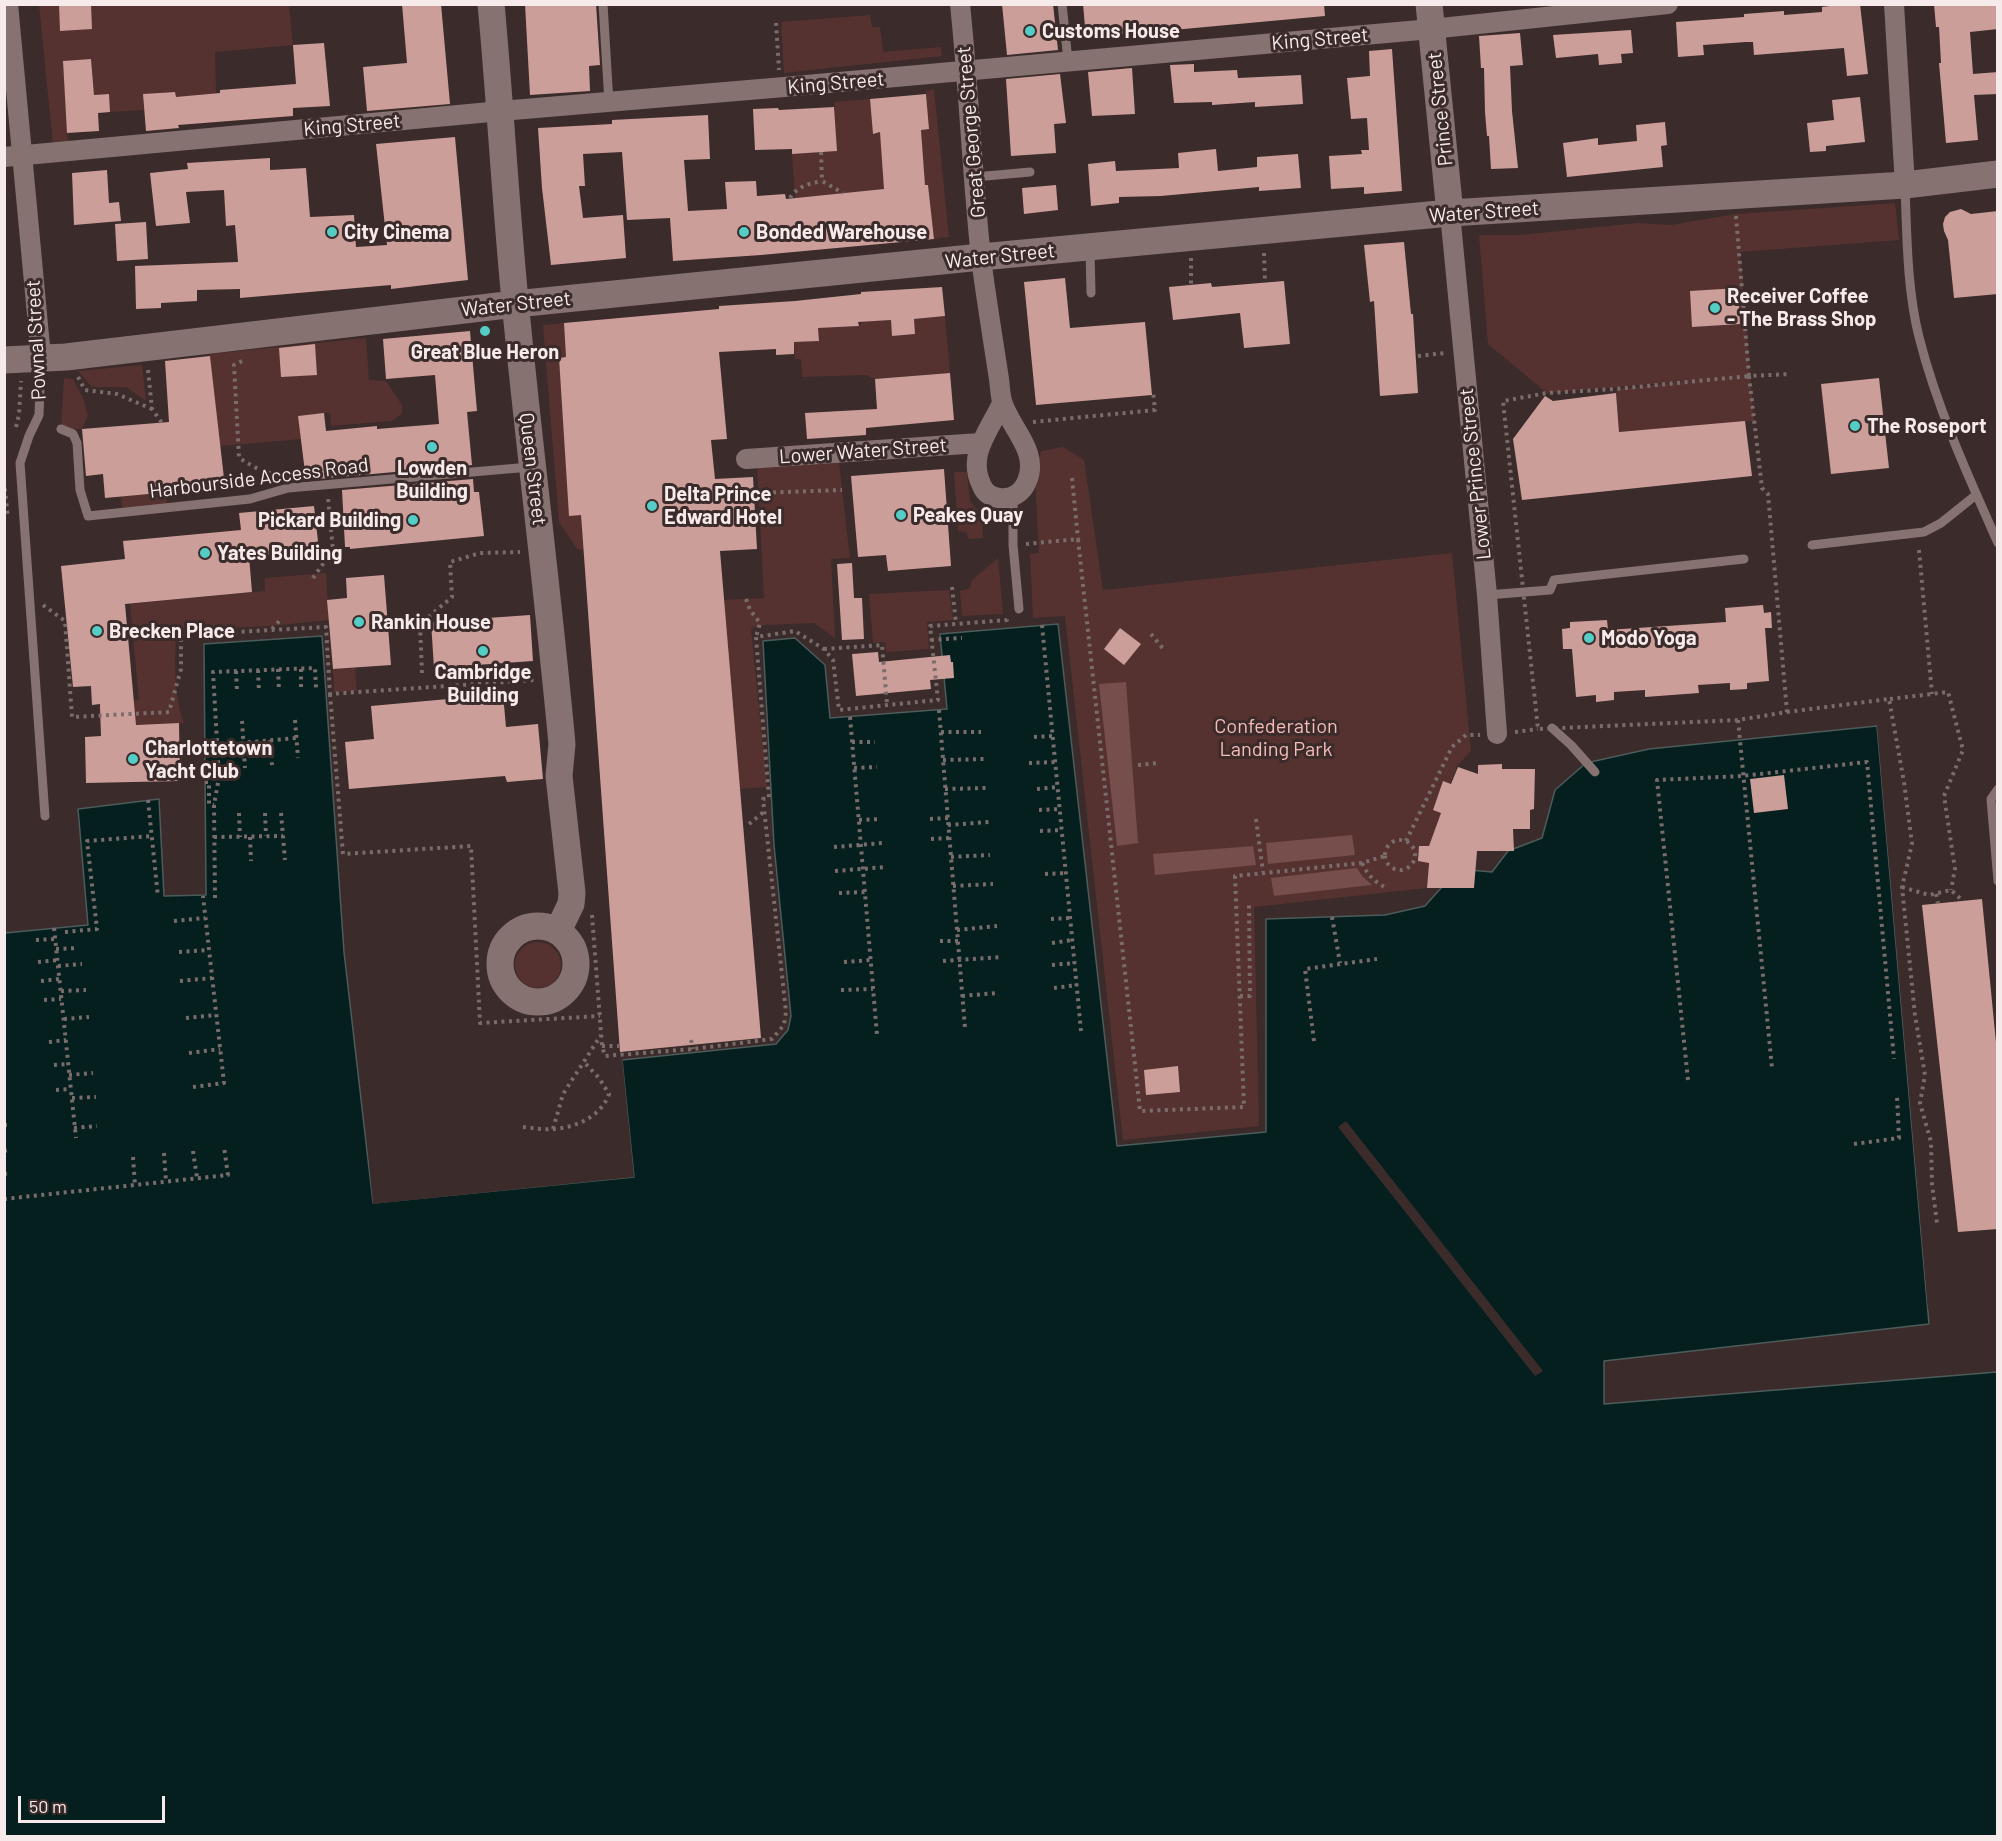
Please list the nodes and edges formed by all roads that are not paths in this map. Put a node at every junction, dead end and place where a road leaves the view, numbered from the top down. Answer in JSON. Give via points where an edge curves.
{"nodes":[{"id":1,"x":8,"y":4,"type":"edge"},
{"id":2,"x":491,"y":4,"type":"edge"},
{"id":3,"x":603,"y":4,"type":"edge"},
{"id":4,"x":960,"y":4,"type":"edge"},
{"id":5,"x":1062,"y":4,"type":"edge"},
{"id":6,"x":1668,"y":4,"type":"edge"},
{"id":7,"x":1894,"y":4,"type":"edge"},
{"id":8,"x":1430,"y":17,"type":"edge"},
{"id":9,"x":1068,"y":61,"type":"junction"},
{"id":10,"x":967,"y":70,"type":"junction"},
{"id":11,"x":609,"y":103,"type":"junction"},
{"id":12,"x":501,"y":111,"type":"junction"},
{"id":13,"x":13,"y":157,"type":"edge"},
{"id":14,"x":1030,"y":172,"type":"dead end"},
{"id":15,"x":1998,"y":174,"type":"edge"},
{"id":16,"x":975,"y":177,"type":"junction"},
{"id":17,"x":1905,"y":184,"type":"junction"},
{"id":18,"x":1450,"y":213,"type":"junction"},
{"id":19,"x":1090,"y":247,"type":"junction"},
{"id":20,"x":981,"y":257,"type":"junction"},
{"id":21,"x":1091,"y":293,"type":"dead end"},
{"id":22,"x":515,"y":304,"type":"junction"},
{"id":23,"x":41,"y":357,"type":"junction"},
{"id":24,"x":13,"y":367,"type":"edge"},
{"id":25,"x":1002,"y":403,"type":"junction"},
{"id":26,"x":61,"y":429,"type":"dead end"},
{"id":27,"x":980,"y":443,"type":"junction"},
{"id":28,"x":746,"y":459,"type":"dead end"},
{"id":29,"x":532,"y":467,"type":"junction"},
{"id":30,"x":1976,"y":495,"type":"junction"},
{"id":31,"x":1013,"y":497,"type":"junction"},
{"id":32,"x":1998,"y":543,"type":"edge"},
{"id":33,"x":1812,"y":545,"type":"dead end"},
{"id":34,"x":1744,"y":559,"type":"dead end"},
{"id":35,"x":1487,"y":595,"type":"junction"},
{"id":36,"x":1019,"y":609,"type":"dead end"},
{"id":37,"x":1552,"y":728,"type":"dead end"},
{"id":38,"x":1497,"y":734,"type":"dead end"},
{"id":39,"x":1595,"y":772,"type":"dead end"},
{"id":40,"x":1998,"y":789,"type":"edge"},
{"id":41,"x":45,"y":816,"type":"dead end"},
{"id":42,"x":1998,"y":880,"type":"edge"},
{"id":43,"x":558,"y":931,"type":"dead end"}],
"edges":[{"from":1,"to":13,"type":"street","name":"Pownal Street"},
{"from":2,"to":12,"type":"street","name":"Queen Street"},
{"from":3,"to":11,"type":"lane"},
{"from":4,"to":10,"type":"street","name":"Great George Street"},
{"from":5,"to":9,"type":"lane"},
{"from":6,"to":8,"type":"street","name":"King Street"},
{"from":7,"to":17,"type":"street"},
{"from":8,"to":9,"type":"street","name":"King Street"},
{"from":8,"to":18,"type":"street","name":"Prince Street"},
{"from":9,"to":10,"type":"street","name":"King Street"},
{"from":10,"to":11,"type":"street","name":"King Street"},
{"from":10,"to":16,"type":"street","name":"Great George Street"},
{"from":11,"to":12,"type":"street","name":"King Street"},
{"from":12,"to":13,"type":"street","name":"King Street"},
{"from":12,"to":22,"type":"street","name":"Queen Street"},
{"from":13,"to":23,"type":"street","name":"Pownal Street"},
{"from":14,"to":16,"type":"lane"},
{"from":15,"to":17,"type":"street","name":"Water Street"},
{"from":16,"to":20,"type":"street","name":"Great George Street"},
{"from":17,"to":18,"type":"street","name":"Water Street"},
{"from":17,"to":30,"type":"lane","via":[[1908,256],[1919,337],[1937,397]]},
{"from":18,"to":19,"type":"street","name":"Water Street"},
{"from":18,"to":35,"type":"street","name":"Lower Prince Street"},
{"from":19,"to":20,"type":"street","name":"Water Street"},
{"from":19,"to":21,"type":"lane"},
{"from":20,"to":22,"type":"street","name":"Water Street"},
{"from":20,"to":25,"type":"street","name":"Great George Street"},
{"from":22,"to":23,"type":"street","name":"Water Street"},
{"from":22,"to":29,"type":"street","name":"Queen Street"},
{"from":23,"to":24,"type":"street","name":"Water Street"},
{"from":23,"to":41,"type":"lane","name":"Pownal Street","via":[[39,415],[20,463]]},
{"from":25,"to":27,"type":"street"},
{"from":25,"to":31,"type":"street","name":"Great George Street","via":[[1025,445],[1030,463],[1022,490]]},
{"from":26,"to":29,"type":"lane","name":"Harbourside Access Road","via":[[73,434],[77,443],[80,490],[88,516],[250,499],[290,488]]},
{"from":27,"to":28,"type":"street","name":"Lower Water Street"},
{"from":27,"to":31,"type":"street","via":[[976,468],[984,491],[1000,499]]},
{"from":29,"to":43,"type":"street","name":"Queen Street","via":[[554,658],[562,744],[560,776],[572,893]]},
{"from":30,"to":32,"type":"lane"},
{"from":30,"to":33,"type":"lane","via":[[1924,532]]},
{"from":31,"to":36,"type":"lane"},
{"from":34,"to":35,"type":"lane","via":[[1554,580],[1550,590]]},
{"from":35,"to":38,"type":"street","name":"Lower Prince Street"},
{"from":37,"to":39,"type":"lane"},
{"from":40,"to":42,"type":"lane","via":[[1990,799]]}]}
